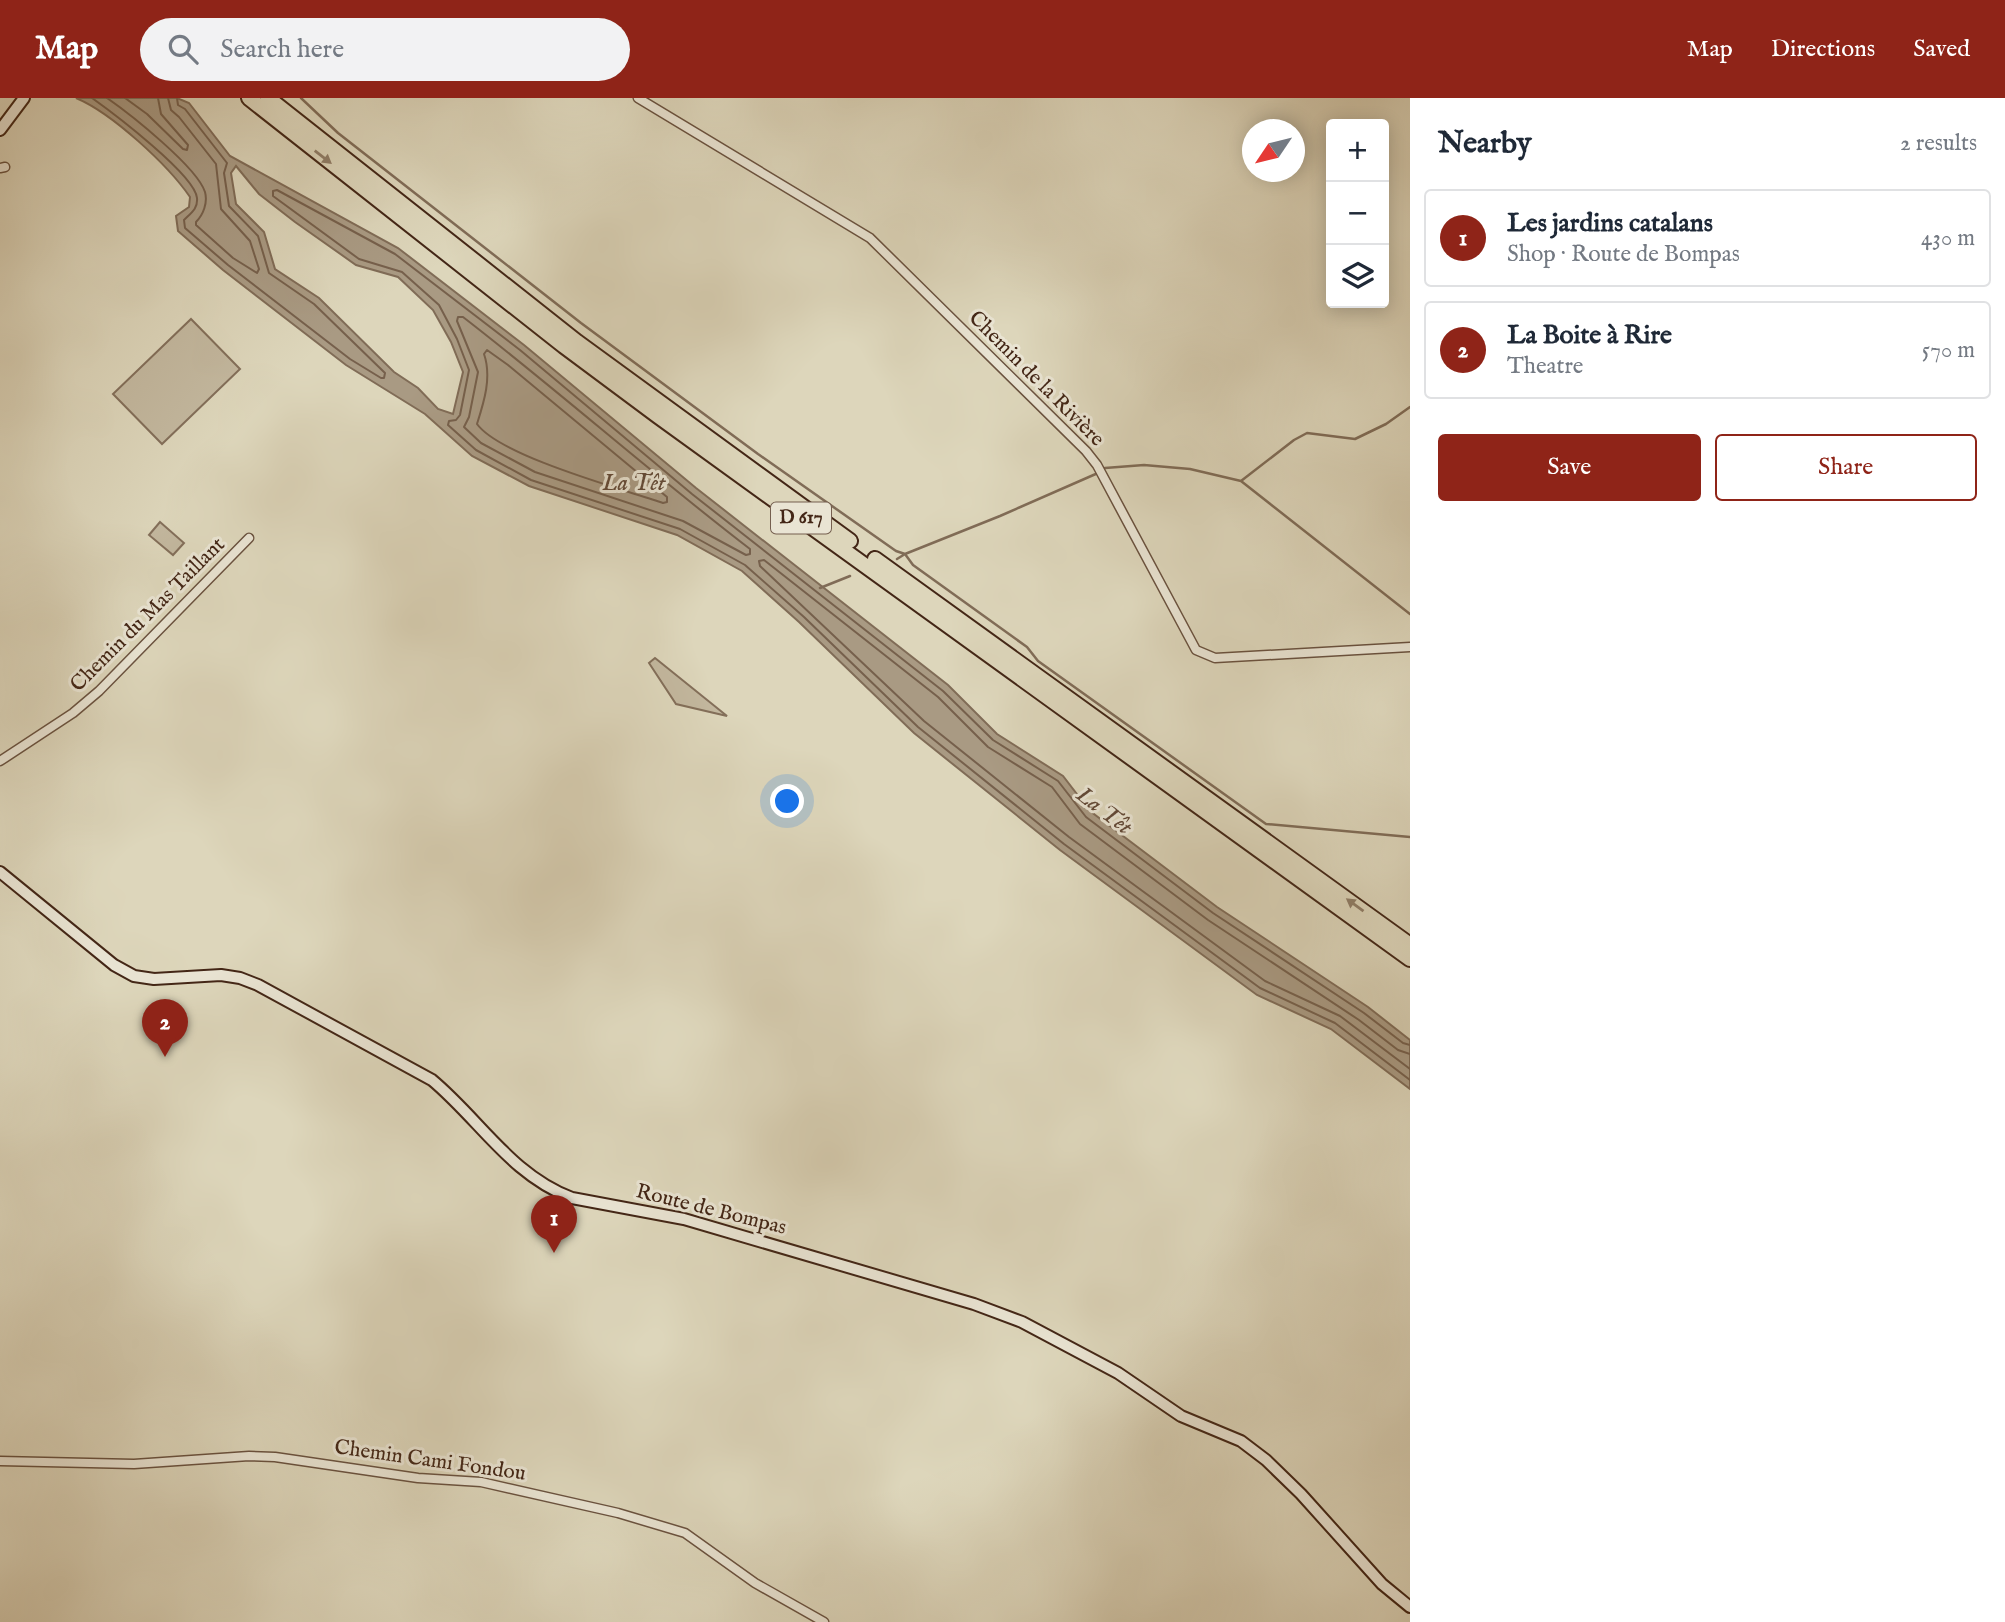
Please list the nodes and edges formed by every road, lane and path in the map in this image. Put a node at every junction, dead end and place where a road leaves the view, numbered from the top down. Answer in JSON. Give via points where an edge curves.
{"nodes":[{"id":1,"x":242,"y":98,"type":"edge"},
{"id":2,"x":249,"y":98,"type":"edge"},
{"id":3,"x":268,"y":98,"type":"edge"},
{"id":4,"x":284,"y":98,"type":"edge"},
{"id":5,"x":638,"y":98,"type":"edge"},
{"id":6,"x":23,"y":100,"type":"edge"},
{"id":7,"x":270,"y":114,"type":"junction"},
{"id":8,"x":0,"y":122,"type":"edge"},
{"id":9,"x":302,"y":125,"type":"junction"},
{"id":10,"x":0,"y":130,"type":"edge"},
{"id":11,"x":249,"y":538,"type":"dead end"},
{"id":12,"x":1410,"y":647,"type":"edge"},
{"id":13,"x":0,"y":761,"type":"edge"},
{"id":14,"x":0,"y":872,"type":"edge"},
{"id":15,"x":1410,"y":945,"type":"edge"},
{"id":16,"x":1410,"y":959,"type":"edge"},
{"id":17,"x":0,"y":1461,"type":"edge"},
{"id":18,"x":1410,"y":1607,"type":"edge"},
{"id":19,"x":824,"y":1622,"type":"edge"}],
"edges":[{"from":1,"to":7,"type":"highway"},
{"from":2,"to":7,"type":"highway","number":"D 617"},
{"from":3,"to":9,"type":"highway","number":"D 617"},
{"from":4,"to":9,"type":"highway"},
{"from":5,"to":12,"type":"street","name":"Chemin de la Rivière","via":[[870,238],[948,314],[1098,466],[1200,654],[1215,658]]},
{"from":6,"to":8,"type":"main road"},
{"from":6,"to":10,"type":"main road"},
{"from":7,"to":16,"type":"highway","number":"D 617","one_way":true,"via":[[658,416]]},
{"from":15,"to":9,"type":"highway","number":"D 617","one_way":true,"via":[[663,407]]},
{"from":11,"to":13,"type":"street","name":"Chemin du Mas Taillant","via":[[99,691]]},
{"from":14,"to":18,"type":"main road","name":"Route de Bompas","via":[[134,976],[240,978],[432,1080],[506,1156],[557,1193],[684,1219],[1022,1322],[1118,1373],[1181,1416],[1241,1441],[1301,1494],[1382,1584]]},
{"from":17,"to":19,"type":"street","name":"Chemin Cami Fondou","via":[[134,1464],[275,1457],[418,1478],[481,1482],[685,1533],[755,1583]]}]}
